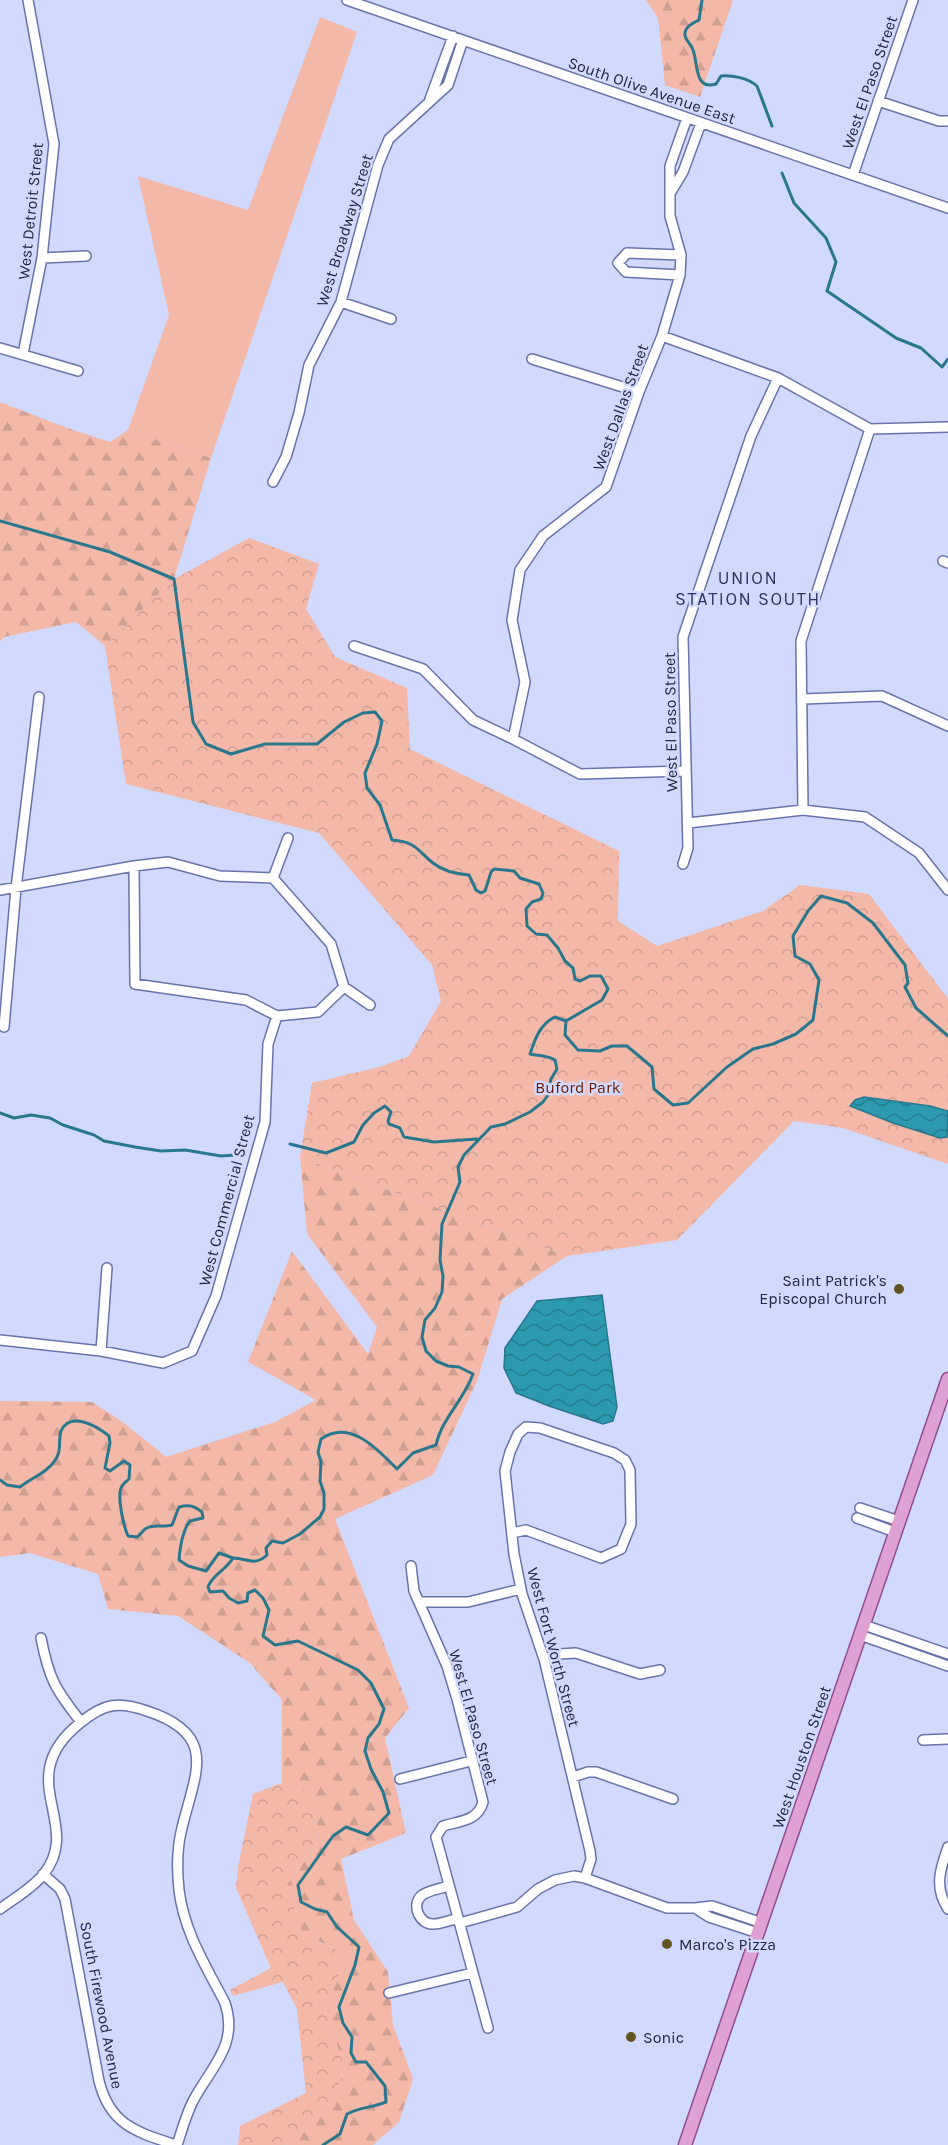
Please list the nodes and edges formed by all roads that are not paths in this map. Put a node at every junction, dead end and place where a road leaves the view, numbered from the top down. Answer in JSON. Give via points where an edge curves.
{"nodes":[{"id":1,"x":28,"y":0,"type":"edge"},
{"id":2,"x":347,"y":0,"type":"edge"},
{"id":3,"x":913,"y":0,"type":"edge"},
{"id":4,"x":453,"y":36,"type":"junction"},
{"id":5,"x":463,"y":40,"type":"junction"},
{"id":6,"x":429,"y":100,"type":"junction"},
{"id":7,"x":878,"y":101,"type":"junction"},
{"id":8,"x":687,"y":118,"type":"junction"},
{"id":9,"x":948,"y":121,"type":"edge"},
{"id":10,"x":701,"y":123,"type":"junction"},
{"id":11,"x":853,"y":175,"type":"junction"},
{"id":12,"x":670,"y":194,"type":"junction"},
{"id":13,"x":948,"y":208,"type":"edge"},
{"id":14,"x":681,"y":255,"type":"junction"},
{"id":15,"x":86,"y":256,"type":"dead end"},
{"id":16,"x":42,"y":258,"type":"junction"},
{"id":17,"x":680,"y":275,"type":"junction"},
{"id":18,"x":341,"y":302,"type":"junction"},
{"id":19,"x":391,"y":319,"type":"dead end"},
{"id":20,"x":662,"y":336,"type":"junction"},
{"id":21,"x":0,"y":348,"type":"edge"},
{"id":22,"x":23,"y":354,"type":"junction"},
{"id":23,"x":532,"y":358,"type":"dead end"},
{"id":24,"x":78,"y":370,"type":"dead end"},
{"id":25,"x":778,"y":378,"type":"junction"},
{"id":26,"x":639,"y":392,"type":"junction"},
{"id":27,"x":948,"y":427,"type":"edge"},
{"id":28,"x":870,"y":429,"type":"junction"},
{"id":29,"x":273,"y":482,"type":"dead end"},
{"id":30,"x":354,"y":646,"type":"dead end"},
{"id":31,"x":39,"y":697,"type":"dead end"},
{"id":32,"x":803,"y":699,"type":"junction"},
{"id":33,"x":948,"y":726,"type":"edge"},
{"id":34,"x":513,"y":739,"type":"junction"},
{"id":35,"x":685,"y":771,"type":"junction"},
{"id":36,"x":803,"y":810,"type":"junction"},
{"id":37,"x":688,"y":823,"type":"junction"},
{"id":38,"x":288,"y":838,"type":"dead end"},
{"id":39,"x":683,"y":864,"type":"dead end"},
{"id":40,"x":134,"y":866,"type":"junction"},
{"id":41,"x":273,"y":878,"type":"junction"},
{"id":42,"x":16,"y":888,"type":"junction"},
{"id":43,"x":0,"y":890,"type":"edge"},
{"id":44,"x":948,"y":890,"type":"edge"},
{"id":45,"x":344,"y":987,"type":"junction"},
{"id":46,"x":370,"y":1005,"type":"dead end"},
{"id":47,"x":277,"y":1016,"type":"junction"},
{"id":48,"x":4,"y":1027,"type":"dead end"},
{"id":49,"x":107,"y":1268,"type":"dead end"},
{"id":50,"x":0,"y":1340,"type":"edge"},
{"id":51,"x":101,"y":1351,"type":"junction"},
{"id":52,"x":948,"y":1378,"type":"edge"},
{"id":53,"x":860,"y":1508,"type":"dead end"},
{"id":54,"x":857,"y":1518,"type":"dead end"},
{"id":55,"x":897,"y":1527,"type":"junction"},
{"id":56,"x":512,"y":1533,"type":"junction"},
{"id":57,"x":411,"y":1566,"type":"dead end"},
{"id":58,"x":521,"y":1589,"type":"junction"},
{"id":59,"x":419,"y":1602,"type":"junction"},
{"id":60,"x":862,"y":1630,"type":"junction"},
{"id":61,"x":41,"y":1638,"type":"dead end"},
{"id":62,"x":948,"y":1654,"type":"edge"},
{"id":63,"x":544,"y":1659,"type":"junction"},
{"id":64,"x":948,"y":1666,"type":"edge"},
{"id":65,"x":660,"y":1671,"type":"dead end"},
{"id":66,"x":81,"y":1722,"type":"junction"},
{"id":67,"x":948,"y":1739,"type":"edge"},
{"id":68,"x":923,"y":1740,"type":"dead end"},
{"id":69,"x":471,"y":1761,"type":"junction"},
{"id":70,"x":573,"y":1777,"type":"junction"},
{"id":71,"x":400,"y":1779,"type":"dead end"},
{"id":72,"x":673,"y":1799,"type":"dead end"},
{"id":73,"x":948,"y":1847,"type":"edge"},
{"id":74,"x":44,"y":1874,"type":"junction"},
{"id":75,"x":585,"y":1878,"type":"junction"},
{"id":76,"x":448,"y":1886,"type":"junction"},
{"id":77,"x":945,"y":1905,"type":"edge"},
{"id":78,"x":695,"y":1908,"type":"junction"},
{"id":79,"x":0,"y":1909,"type":"edge"},
{"id":80,"x":719,"y":1909,"type":"junction"},
{"id":81,"x":715,"y":1919,"type":"junction"},
{"id":82,"x":459,"y":1921,"type":"junction"},
{"id":83,"x":760,"y":1928,"type":"junction"},
{"id":84,"x":472,"y":1973,"type":"junction"},
{"id":85,"x":389,"y":1993,"type":"dead end"},
{"id":86,"x":488,"y":2028,"type":"dead end"},
{"id":87,"x":176,"y":2145,"type":"edge"},
{"id":88,"x":685,"y":2145,"type":"edge"}],
"edges":[{"from":1,"to":16,"type":"street","name":"West Detroit Street","via":[[54,144]]},
{"from":2,"to":4,"type":"street","name":"South Olive Avenue East"},
{"from":3,"to":7,"type":"street","name":"West El Paso Street"},
{"from":4,"to":5,"type":"street","name":"South Olive Avenue East"},
{"from":4,"to":6,"type":"street","name":"West Broadway Street"},
{"from":5,"to":6,"type":"street","name":"West Broadway Street","via":[[448,85]]},
{"from":5,"to":8,"type":"street","name":"South Olive Avenue East"},
{"from":6,"to":18,"type":"street","name":"West Broadway Street","via":[[389,139],[385,148]]},
{"from":7,"to":9,"type":"street"},
{"from":7,"to":11,"type":"street","name":"West El Paso Street"},
{"from":8,"to":10,"type":"street","name":"South Olive Avenue East"},
{"from":8,"to":12,"type":"street","name":"West Dallas Street","via":[[670,166]]},
{"from":10,"to":11,"type":"street","name":"South Olive Avenue East"},
{"from":10,"to":12,"type":"street","via":[[683,172]]},
{"from":11,"to":13,"type":"street","name":"South Olive Avenue East"},
{"from":12,"to":14,"type":"street","name":"West Dallas Street","via":[[670,216]]},
{"from":14,"to":17,"type":"street","name":"West Dallas Street"},
{"from":14,"to":17,"type":"street","via":[[627,253],[618,263],[626,272]]},
{"from":15,"to":16,"type":"street"},
{"from":16,"to":22,"type":"street","name":"West Detroit Street"},
{"from":17,"to":20,"type":"street","name":"West Dallas Street"},
{"from":18,"to":19,"type":"street"},
{"from":18,"to":29,"type":"street","name":"West Broadway Street","via":[[309,365],[299,413]]},
{"from":20,"to":25,"type":"street"},
{"from":20,"to":26,"type":"street","name":"West Dallas Street"},
{"from":21,"to":22,"type":"street"},
{"from":22,"to":24,"type":"street"},
{"from":23,"to":26,"type":"street"},
{"from":25,"to":28,"type":"street"},
{"from":25,"to":35,"type":"street","name":"West El Paso Street","via":[[751,436],[684,637]]},
{"from":26,"to":34,"type":"street","name":"West Dallas Street","via":[[606,487],[543,536],[520,570],[512,620],[525,682]]},
{"from":27,"to":28,"type":"street"},
{"from":28,"to":32,"type":"street","via":[[801,641]]},
{"from":30,"to":34,"type":"street","via":[[423,669],[473,720]]},
{"from":31,"to":42,"type":"street"},
{"from":32,"to":33,"type":"street","via":[[882,696]]},
{"from":32,"to":36,"type":"street"},
{"from":34,"to":35,"type":"street","via":[[580,774]]},
{"from":35,"to":37,"type":"street","name":"West El Paso Street"},
{"from":36,"to":37,"type":"street"},
{"from":36,"to":44,"type":"street","via":[[865,817],[919,853]]},
{"from":37,"to":39,"type":"street","name":"West El Paso Street","via":[[688,848]]},
{"from":38,"to":41,"type":"street"},
{"from":40,"to":41,"type":"street","via":[[168,862],[220,876]]},
{"from":40,"to":42,"type":"street"},
{"from":40,"to":47,"type":"street","via":[[135,984],[246,1000]]},
{"from":41,"to":45,"type":"street","via":[[331,944]]},
{"from":42,"to":43,"type":"street"},
{"from":42,"to":48,"type":"street"},
{"from":45,"to":46,"type":"street"},
{"from":45,"to":47,"type":"street","via":[[318,1012]]},
{"from":47,"to":51,"type":"street","name":"West Commercial Street","via":[[268,1044],[265,1122],[216,1296],[192,1351],[163,1363]]},
{"from":49,"to":51,"type":"street"},
{"from":50,"to":51,"type":"street"},
{"from":52,"to":55,"type":"main road","name":"West Houston Street"},
{"from":53,"to":55,"type":"street"},
{"from":54,"to":55,"type":"street"},
{"from":55,"to":60,"type":"main road","name":"West Houston Street"},
{"from":56,"to":56,"type":"street","name":"West Fort Worth Street","via":[[505,1471],[518,1434],[526,1427],[550,1431],[625,1460],[630,1470],[631,1524],[621,1550],[601,1558],[526,1530]]},
{"from":56,"to":58,"type":"street","name":"West Fort Worth Street"},
{"from":57,"to":59,"type":"street","name":"West El Paso Street"},
{"from":58,"to":59,"type":"street","via":[[468,1602]]},
{"from":58,"to":63,"type":"street","name":"West Fort Worth Street"},
{"from":59,"to":69,"type":"street","name":"West El Paso Street","via":[[447,1666]]},
{"from":60,"to":62,"type":"street"},
{"from":60,"to":64,"type":"street"},
{"from":60,"to":83,"type":"main road","name":"West Houston Street"},
{"from":61,"to":66,"type":"street","via":[[52,1683]]},
{"from":63,"to":65,"type":"street","via":[[576,1653],[640,1674]]},
{"from":63,"to":70,"type":"street","name":"West Fort Worth Street"},
{"from":66,"to":74,"type":"street","via":[[60,1740],[50,1761],[48,1788],[57,1840]]},
{"from":66,"to":87,"type":"street","via":[[114,1705],[129,1705],[177,1723],[186,1731],[197,1755],[178,1853],[179,1890],[195,1947],[228,2011],[229,2029],[226,2044],[193,2102]]},
{"from":67,"to":68,"type":"street"},
{"from":69,"to":71,"type":"street"},
{"from":69,"to":76,"type":"street","name":"West El Paso Street","via":[[482,1809],[475,1816],[443,1826],[436,1837]]},
{"from":70,"to":72,"type":"street","via":[[596,1772]]},
{"from":70,"to":75,"type":"street","name":"West Fort Worth Street","via":[[591,1859]]},
{"from":73,"to":77,"type":"street","via":[[939,1876]]},
{"from":74,"to":79,"type":"street"},
{"from":74,"to":87,"type":"street","name":"South Firewood Avenue","via":[[60,1889],[67,1905],[99,2081],[107,2105],[128,2127]]},
{"from":75,"to":78,"type":"street","via":[[668,1908]]},
{"from":75,"to":82,"type":"street","via":[[555,1880],[517,1907]]},
{"from":76,"to":82,"type":"street","name":"West El Paso Street"},
{"from":76,"to":82,"type":"street","via":[[420,1898],[418,1913],[427,1923]]},
{"from":78,"to":80,"type":"street"},
{"from":78,"to":81,"type":"street"},
{"from":80,"to":81,"type":"street"},
{"from":80,"to":83,"type":"street"},
{"from":81,"to":83,"type":"street"},
{"from":82,"to":84,"type":"street","name":"West El Paso Street"},
{"from":83,"to":88,"type":"main road","name":"West Houston Street"},
{"from":84,"to":85,"type":"street"},
{"from":84,"to":86,"type":"street","name":"West El Paso Street"}]}
